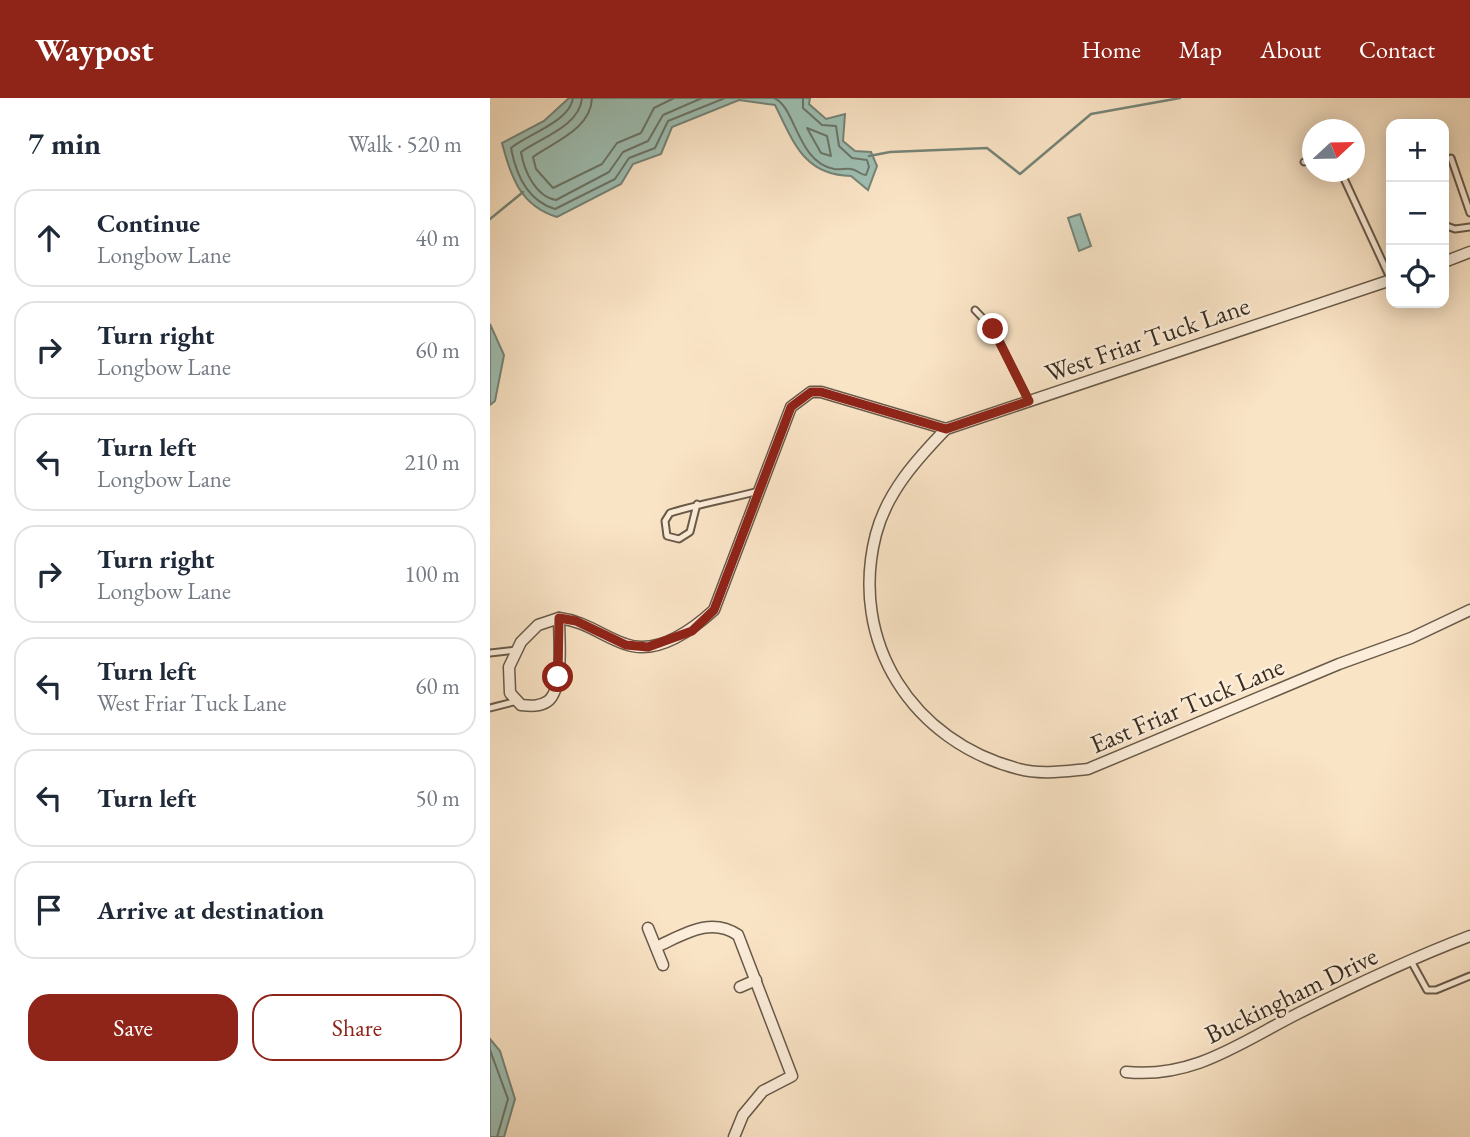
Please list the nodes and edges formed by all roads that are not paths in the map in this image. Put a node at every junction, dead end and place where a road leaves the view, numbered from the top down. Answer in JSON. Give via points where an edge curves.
{"nodes":[{"id":1,"x":1451,"y":159,"type":"dead end"},
{"id":2,"x":1346,"y":182,"type":"edge"},
{"id":3,"x":1470,"y":213,"type":"edge"},
{"id":4,"x":1449,"y":227,"type":"edge"},
{"id":5,"x":1470,"y":227,"type":"edge"},
{"id":6,"x":1470,"y":252,"type":"edge"},
{"id":7,"x":1449,"y":260,"type":"edge"},
{"id":8,"x":1386,"y":269,"type":"edge"},
{"id":9,"x":1386,"y":282,"type":"edge"},
{"id":10,"x":975,"y":310,"type":"dead end"},
{"id":11,"x":1029,"y":401,"type":"junction"},
{"id":12,"x":946,"y":429,"type":"junction"},
{"id":13,"x":762,"y":490,"type":"junction"},
{"id":14,"x":697,"y":504,"type":"junction"},
{"id":15,"x":1470,"y":610,"type":"edge"},
{"id":16,"x":559,"y":618,"type":"junction"},
{"id":17,"x":517,"y":650,"type":"junction"},
{"id":18,"x":490,"y":653,"type":"edge"},
{"id":19,"x":517,"y":701,"type":"junction"},
{"id":20,"x":490,"y":708,"type":"edge"},
{"id":21,"x":924,"y":715,"type":"joint"},
{"id":22,"x":649,"y":928,"type":"dead end"},
{"id":23,"x":1470,"y":936,"type":"edge"},
{"id":24,"x":656,"y":947,"type":"junction"},
{"id":25,"x":1411,"y":961,"type":"junction"},
{"id":26,"x":663,"y":965,"type":"dead end"},
{"id":27,"x":1470,"y":976,"type":"edge"},
{"id":28,"x":756,"y":980,"type":"junction"},
{"id":29,"x":740,"y":987,"type":"dead end"},
{"id":30,"x":1126,"y":1072,"type":"dead end"},
{"id":31,"x":734,"y":1137,"type":"edge"}],
"edges":[{"from":1,"to":3,"type":"lane"},
{"from":2,"to":8,"type":"lane"},
{"from":4,"to":5,"type":"lane"},
{"from":6,"to":7,"type":"street"},
{"from":9,"to":11,"type":"street","name":"West Friar Tuck Lane"},
{"from":10,"to":11,"type":"lane","via":[[993,329]]},
{"from":11,"to":12,"type":"street","name":"West Friar Tuck Lane"},
{"from":12,"to":13,"type":"street","via":[[811,392],[791,407]]},
{"from":12,"to":21,"type":"street","name":"West Friar Tuck Lane","via":[[914,462],[892,495],[876,533],[869,576],[872,626],[899,686]]},
{"from":13,"to":14,"type":"lane"},
{"from":13,"to":16,"type":"street","via":[[714,610],[692,631],[648,647],[626,645],[576,621]]},
{"from":14,"to":14,"type":"lane","via":[[670,513],[664,521],[667,536],[679,539],[690,532]]},
{"from":15,"to":21,"type":"street","name":"East Friar Tuck Lane","via":[[1088,769],[1021,770],[974,754]]},
{"from":16,"to":17,"type":"street","via":[[538,625]]},
{"from":16,"to":19,"type":"street","via":[[555,693],[539,706]]},
{"from":17,"to":18,"type":"lane"},
{"from":17,"to":19,"type":"street","via":[[509,667],[510,693]]},
{"from":19,"to":20,"type":"lane"},
{"from":22,"to":24,"type":"street"},
{"from":23,"to":25,"type":"street","name":"Buckingham Drive"},
{"from":24,"to":26,"type":"street"},
{"from":24,"to":28,"type":"street","via":[[700,928],[728,928],[738,935]]},
{"from":25,"to":27,"type":"lane","via":[[1427,990]]},
{"from":25,"to":30,"type":"street","name":"Buckingham Drive","via":[[1191,1067],[1153,1075]]},
{"from":28,"to":29,"type":"street"},
{"from":28,"to":31,"type":"street","via":[[793,1076],[763,1091],[743,1115]]}]}
